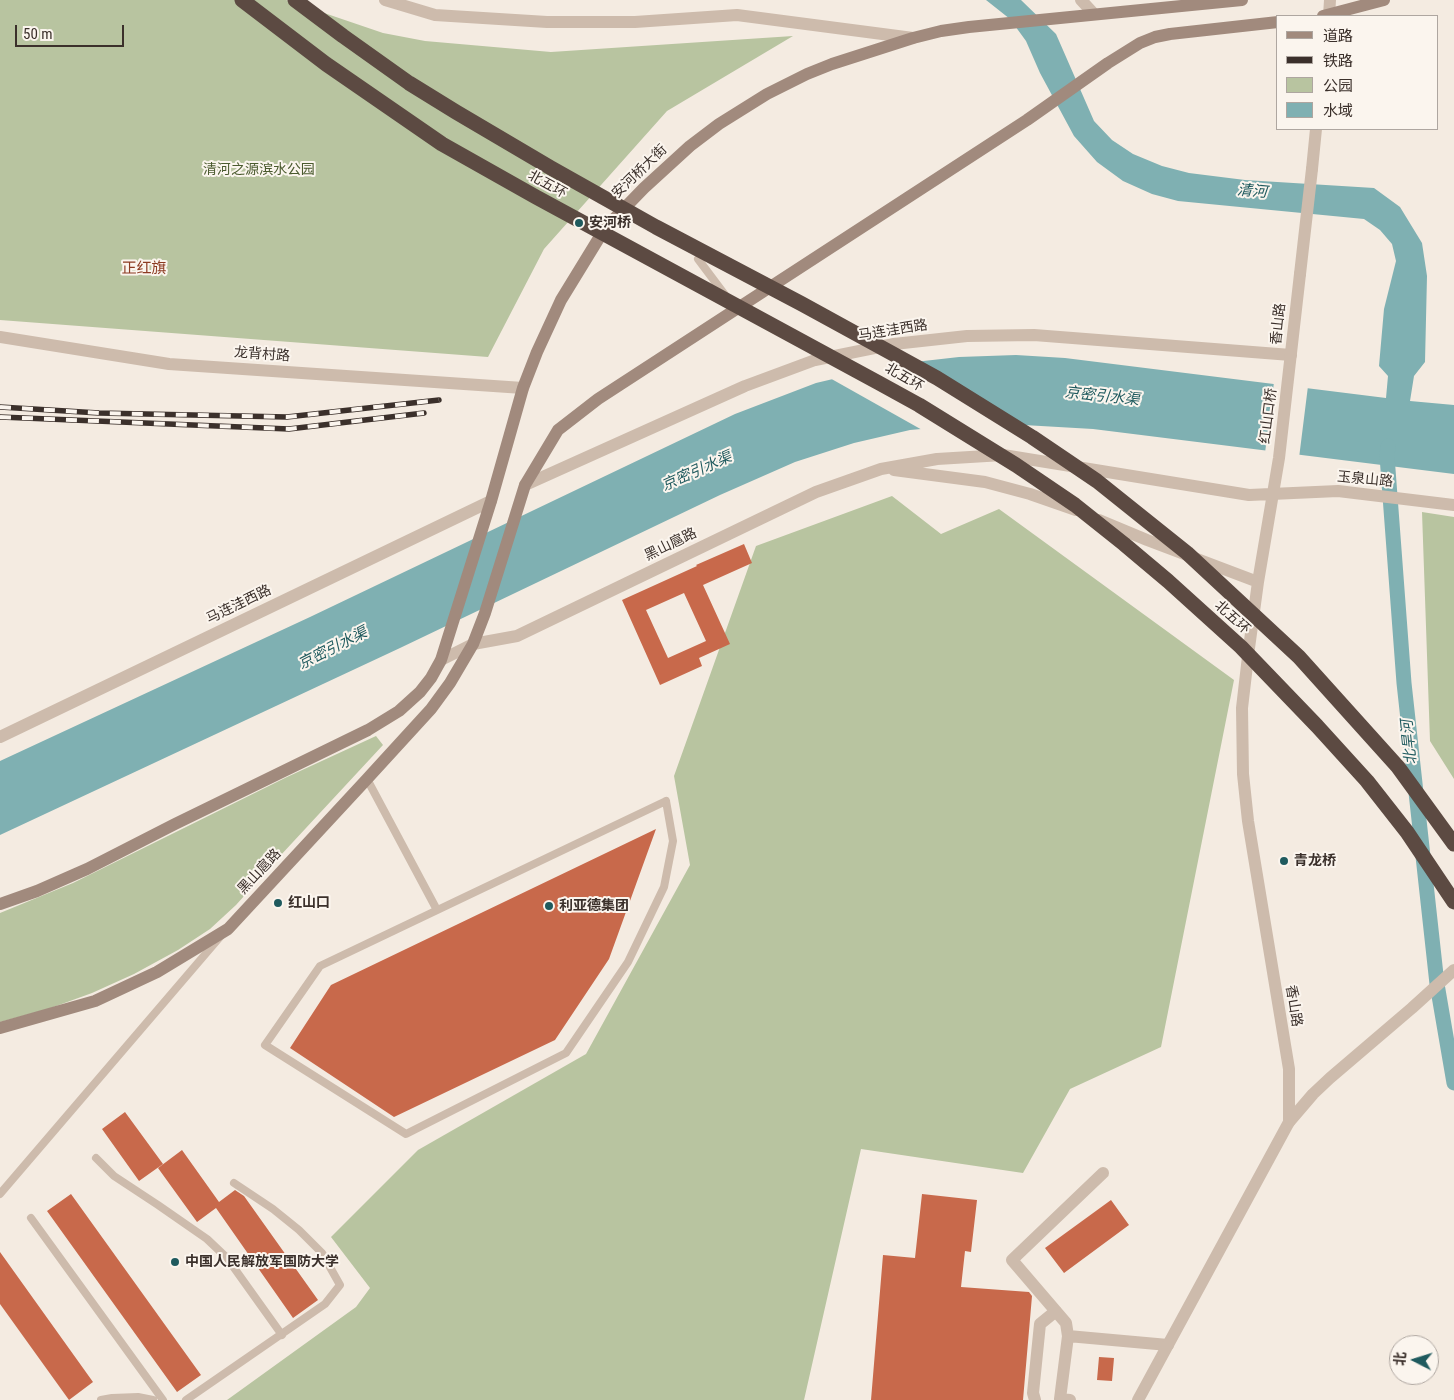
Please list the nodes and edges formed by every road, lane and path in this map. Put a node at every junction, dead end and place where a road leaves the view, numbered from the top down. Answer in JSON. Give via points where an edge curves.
{"nodes":[{"id":1,"x":242,"y":0,"type":"edge"},
{"id":2,"x":294,"y":0,"type":"edge"},
{"id":3,"x":385,"y":0,"type":"edge"},
{"id":4,"x":1081,"y":0,"type":"edge"},
{"id":5,"x":1242,"y":0,"type":"edge"},
{"id":6,"x":1330,"y":0,"type":"edge"},
{"id":7,"x":1384,"y":0,"type":"edge"},
{"id":8,"x":1094,"y":14,"type":"junction"},
{"id":9,"x":1327,"y":15,"type":"edge"},
{"id":10,"x":1331,"y":15,"type":"edge"},
{"id":11,"x":1276,"y":22,"type":"edge"},
{"id":12,"x":913,"y":38,"type":"junction"},
{"id":13,"x":1316,"y":130,"type":"edge"},
{"id":14,"x":698,"y":259,"type":"dead end"},
{"id":15,"x":736,"y":310,"type":"junction"},
{"id":16,"x":0,"y":337,"type":"edge"},
{"id":17,"x":1291,"y":356,"type":"junction"},
{"id":18,"x":1288,"y":378,"type":"joint"},
{"id":19,"x":523,"y":388,"type":"junction"},
{"id":20,"x":882,"y":469,"type":"junction"},
{"id":21,"x":526,"y":485,"type":"junction"},
{"id":22,"x":1273,"y":494,"type":"junction"},
{"id":23,"x":491,"y":501,"type":"junction"},
{"id":24,"x":1454,"y":505,"type":"edge"},
{"id":25,"x":1258,"y":582,"type":"junction"},
{"id":26,"x":473,"y":644,"type":"junction"},
{"id":27,"x":441,"y":660,"type":"junction"},
{"id":28,"x":0,"y":737,"type":"edge"},
{"id":29,"x":367,"y":780,"type":"junction"},
{"id":30,"x":1454,"y":844,"type":"edge"},
{"id":31,"x":1454,"y":902,"type":"edge"},
{"id":32,"x":0,"y":904,"type":"edge"},
{"id":33,"x":437,"y":910,"type":"junction"},
{"id":34,"x":228,"y":929,"type":"junction"},
{"id":35,"x":1454,"y":970,"type":"edge"},
{"id":36,"x":0,"y":1028,"type":"edge"},
{"id":37,"x":1289,"y":1122,"type":"junction"},
{"id":38,"x":96,"y":1158,"type":"dead end"},
{"id":39,"x":1103,"y":1173,"type":"dead end"},
{"id":40,"x":234,"y":1183,"type":"dead end"},
{"id":41,"x":0,"y":1194,"type":"edge"},
{"id":42,"x":31,"y":1218,"type":"dead end"},
{"id":43,"x":1056,"y":1311,"type":"junction"},
{"id":44,"x":282,"y":1335,"type":"junction"},
{"id":45,"x":1068,"y":1336,"type":"junction"},
{"id":46,"x":1168,"y":1345,"type":"junction"},
{"id":47,"x":102,"y":1400,"type":"edge"},
{"id":48,"x":153,"y":1400,"type":"edge"},
{"id":49,"x":163,"y":1400,"type":"edge"},
{"id":50,"x":186,"y":1400,"type":"edge"},
{"id":51,"x":1036,"y":1400,"type":"edge"},
{"id":52,"x":1063,"y":1400,"type":"edge"},
{"id":53,"x":1138,"y":1400,"type":"edge"}],
"edges":[{"from":1,"to":31,"type":"highway","name":"北五环","bridge":true,"via":[[326,64],[442,144],[887,387],[1016,465],[1074,505],[1168,581],[1317,726],[1367,781]]},
{"from":2,"to":30,"type":"highway","name":"北五环","bridge":true,"via":[[409,83],[456,112],[656,227],[937,378],[1032,436],[1097,481],[1187,553],[1299,657],[1398,767]]},
{"from":3,"to":12,"type":"street","via":[[435,15],[546,22],[635,22],[737,15]]},
{"from":4,"to":8,"type":"street"},
{"from":5,"to":8,"type":"main road"},
{"from":6,"to":9,"type":"street"},
{"from":7,"to":10,"type":"main road"},
{"from":8,"to":12,"type":"main road","name":"安河桥大街","via":[[969,27]]},
{"from":11,"to":15,"type":"main road","via":[[1170,34],[1140,43]]},
{"from":12,"to":19,"type":"main road","name":"安河桥大街","via":[[832,64],[767,94],[719,124],[669,164],[599,238],[561,300]]},
{"from":13,"to":17,"type":"street","name":"香山路","bridge":true},
{"from":14,"to":15,"type":"lane"},
{"from":15,"to":21,"type":"main road","via":[[598,399],[558,430]]},
{"from":16,"to":19,"type":"street","name":"龙背村路","via":[[169,364]]},
{"from":17,"to":18,"type":"street","name":"香山路"},
{"from":17,"to":21,"type":"street","name":"马连洼西路","via":[[1034,335],[967,336],[894,344],[814,360],[745,386]]},
{"from":18,"to":22,"type":"street","name":"红山口桥"},
{"from":19,"to":23,"type":"main road","name":"安河桥大街"},
{"from":20,"to":22,"type":"street","name":"黑山扈路","via":[[937,459],[1003,455],[1248,495]]},
{"from":20,"to":25,"type":"street","via":[[986,482],[1030,494]]},
{"from":20,"to":26,"type":"street","name":"黑山扈路","via":[[816,492],[517,636]]},
{"from":21,"to":26,"type":"main road","name":"黑山扈路"},
{"from":22,"to":24,"type":"street","name":"玉泉山路","via":[[1338,492]]},
{"from":22,"to":25,"type":"street","name":"香山路"},
{"from":23,"to":27,"type":"main road","name":"安河桥大街"},
{"from":23,"to":28,"type":"street","name":"马连洼西路"},
{"from":25,"to":37,"type":"street","name":"香山路","via":[[1242,708],[1243,774],[1289,1069]]},
{"from":26,"to":27,"type":"street"},
{"from":26,"to":29,"type":"main road","name":"黑山扈路","via":[[431,708]]},
{"from":27,"to":32,"type":"main road","via":[[420,692],[399,711],[368,730],[87,869]]},
{"from":29,"to":33,"type":"lane"},
{"from":29,"to":34,"type":"main road","name":"黑山扈路"},
{"from":33,"to":33,"type":"lane","via":[[320,966],[265,1045],[406,1134],[566,1053],[628,962],[664,887],[673,841],[666,801]]},
{"from":34,"to":36,"type":"main road","name":"黑山扈路","via":[[157,972],[96,1001]]},
{"from":34,"to":41,"type":"lane"},
{"from":35,"to":37,"type":"street","via":[[1330,1078]]},
{"from":37,"to":46,"type":"street","name":"香山路"},
{"from":38,"to":44,"type":"lane","via":[[114,1176],[207,1239],[227,1258]]},
{"from":39,"to":43,"type":"street","via":[[1012,1260]]},
{"from":40,"to":44,"type":"lane","via":[[299,1230],[322,1253],[340,1284],[325,1304]]},
{"from":42,"to":49,"type":"lane"},
{"from":43,"to":45,"type":"street","via":[[1066,1323]]},
{"from":43,"to":51,"type":"street","via":[[1040,1324],[1033,1393]]},
{"from":44,"to":50,"type":"lane"},
{"from":45,"to":46,"type":"street"},
{"from":45,"to":52,"type":"street"},
{"from":46,"to":53,"type":"street","name":"香山路"},
{"from":47,"to":48,"type":"lane","via":[[129,1397]]}]}
